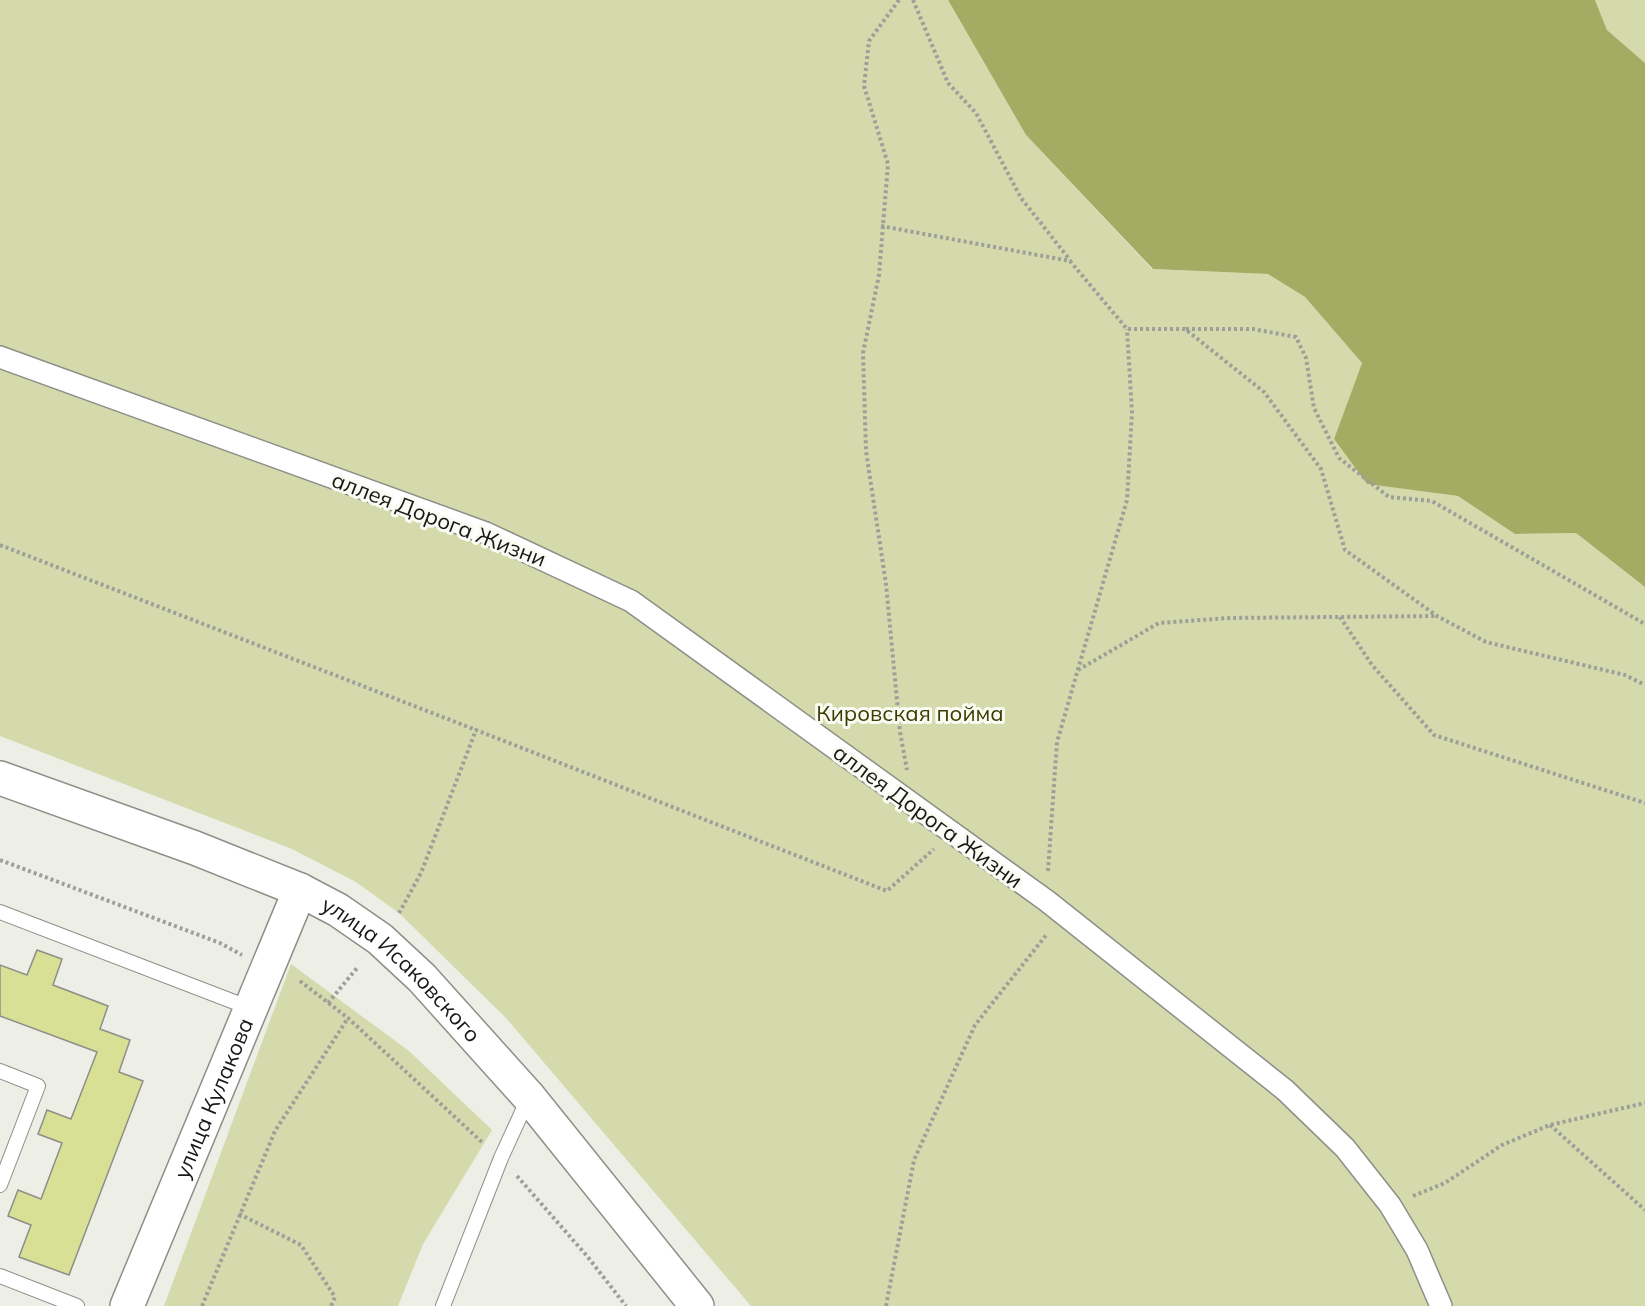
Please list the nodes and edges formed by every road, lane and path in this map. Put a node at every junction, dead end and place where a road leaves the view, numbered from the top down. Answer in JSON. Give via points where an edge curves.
{"nodes":[{"id":1,"x":899,"y":0,"type":"edge"},
{"id":2,"x":913,"y":0,"type":"edge"},
{"id":3,"x":881,"y":226,"type":"junction"},
{"id":4,"x":1070,"y":261,"type":"junction"},
{"id":5,"x":1127,"y":329,"type":"junction"},
{"id":6,"x":1185,"y":329,"type":"junction"},
{"id":7,"x":0,"y":357,"type":"edge"},
{"id":8,"x":0,"y":545,"type":"edge"},
{"id":9,"x":1437,"y":616,"type":"junction"},
{"id":10,"x":1340,"y":617,"type":"junction"},
{"id":11,"x":1645,"y":624,"type":"edge"},
{"id":12,"x":1077,"y":670,"type":"junction"},
{"id":13,"x":1645,"y":685,"type":"edge"},
{"id":14,"x":477,"y":730,"type":"junction"},
{"id":15,"x":0,"y":778,"type":"edge"},
{"id":16,"x":1645,"y":803,"type":"edge"},
{"id":17,"x":914,"y":806,"type":"junction"},
{"id":18,"x":951,"y":833,"type":"junction"},
{"id":19,"x":0,"y":860,"type":"edge"},
{"id":20,"x":300,"y":890,"type":"junction"},
{"id":21,"x":1055,"y":908,"type":"junction"},
{"id":22,"x":0,"y":912,"type":"edge"},
{"id":23,"x":399,"y":913,"type":"dead end"},
{"id":24,"x":246,"y":956,"type":"dead end"},
{"id":25,"x":357,"y":968,"type":"dead end"},
{"id":26,"x":300,"y":981,"type":"dead end"},
{"id":27,"x":328,"y":1003,"type":"junction"},
{"id":28,"x":250,"y":1008,"type":"junction"},
{"id":29,"x":348,"y":1018,"type":"junction"},
{"id":30,"x":0,"y":1071,"type":"edge"},
{"id":31,"x":529,"y":1097,"type":"junction"},
{"id":32,"x":1645,"y":1103,"type":"edge"},
{"id":33,"x":1551,"y":1125,"type":"junction"},
{"id":34,"x":501,"y":1158,"type":"junction"},
{"id":35,"x":0,"y":1185,"type":"edge"},
{"id":36,"x":1390,"y":1205,"type":"junction"},
{"id":37,"x":1645,"y":1210,"type":"edge"},
{"id":38,"x":239,"y":1214,"type":"junction"},
{"id":39,"x":0,"y":1276,"type":"edge"},
{"id":40,"x":77,"y":1306,"type":"edge"},
{"id":41,"x":128,"y":1306,"type":"edge"},
{"id":42,"x":202,"y":1306,"type":"edge"},
{"id":43,"x":332,"y":1306,"type":"edge"},
{"id":44,"x":443,"y":1306,"type":"edge"},
{"id":45,"x":626,"y":1306,"type":"edge"},
{"id":46,"x":697,"y":1306,"type":"edge"},
{"id":47,"x":886,"y":1306,"type":"edge"},
{"id":48,"x":1441,"y":1306,"type":"edge"}],
"edges":[{"from":1,"to":3,"type":"path","via":[[869,41],[864,86],[888,164]]},
{"from":2,"to":4,"type":"path","via":[[948,83],[976,113],[1021,198]]},
{"from":3,"to":4,"type":"path"},
{"from":3,"to":17,"type":"path","via":[[879,275],[863,353],[866,451],[886,584],[900,732]]},
{"from":4,"to":5,"type":"path"},
{"from":5,"to":6,"type":"path"},
{"from":5,"to":12,"type":"path","via":[[1132,412],[1127,500]]},
{"from":6,"to":9,"type":"path","via":[[1263,392],[1321,469],[1345,550]]},
{"from":6,"to":11,"type":"path","via":[[1253,329],[1296,337],[1306,358],[1314,408],[1339,458],[1389,497],[1432,501]]},
{"from":7,"to":17,"type":"street","name":"аллея Дорога Жизни","via":[[486,533],[631,601]]},
{"from":8,"to":14,"type":"path"},
{"from":9,"to":10,"type":"path"},
{"from":9,"to":13,"type":"path","via":[[1486,642],[1625,675]]},
{"from":10,"to":12,"type":"path","via":[[1159,623]]},
{"from":10,"to":16,"type":"path","via":[[1372,665],[1434,735]]},
{"from":12,"to":21,"type":"path","via":[[1057,742],[1050,822]]},
{"from":14,"to":18,"type":"path","via":[[887,891]]},
{"from":14,"to":23,"type":"path","via":[[421,873]]},
{"from":15,"to":20,"type":"street","name":"улица Исаковского"},
{"from":17,"to":18,"type":"street","name":"аллея Дорога Жизни"},
{"from":18,"to":21,"type":"street","name":"аллея Дорога Жизни"},
{"from":19,"to":24,"type":"path"},
{"from":20,"to":28,"type":"street","name":"улица Кулакова"},
{"from":20,"to":31,"type":"street","name":"улица Исаковского","via":[[380,939],[442,999]]},
{"from":21,"to":36,"type":"street","name":"аллея Дорога Жизни","via":[[1285,1090],[1346,1148]]},
{"from":21,"to":47,"type":"path","via":[[975,1025],[914,1160]]},
{"from":22,"to":28,"type":"lane"},
{"from":25,"to":27,"type":"path"},
{"from":26,"to":27,"type":"path"},
{"from":27,"to":29,"type":"path"},
{"from":28,"to":41,"type":"street","name":"улица Кулакова"},
{"from":29,"to":34,"type":"path"},
{"from":29,"to":38,"type":"path","via":[[275,1131]]},
{"from":30,"to":35,"type":"lane","via":[[38,1086]]},
{"from":31,"to":34,"type":"lane"},
{"from":31,"to":46,"type":"street","name":"улица Исаковского"},
{"from":32,"to":33,"type":"path"},
{"from":33,"to":36,"type":"path","via":[[1502,1145],[1445,1183]]},
{"from":33,"to":37,"type":"path"},
{"from":34,"to":44,"type":"lane"},
{"from":34,"to":45,"type":"path"},
{"from":36,"to":48,"type":"street","name":"аллея Дорога Жизни","via":[[1417,1250]]},
{"from":38,"to":42,"type":"path"},
{"from":38,"to":43,"type":"path","via":[[301,1245],[335,1297]]},
{"from":39,"to":40,"type":"lane"}]}
